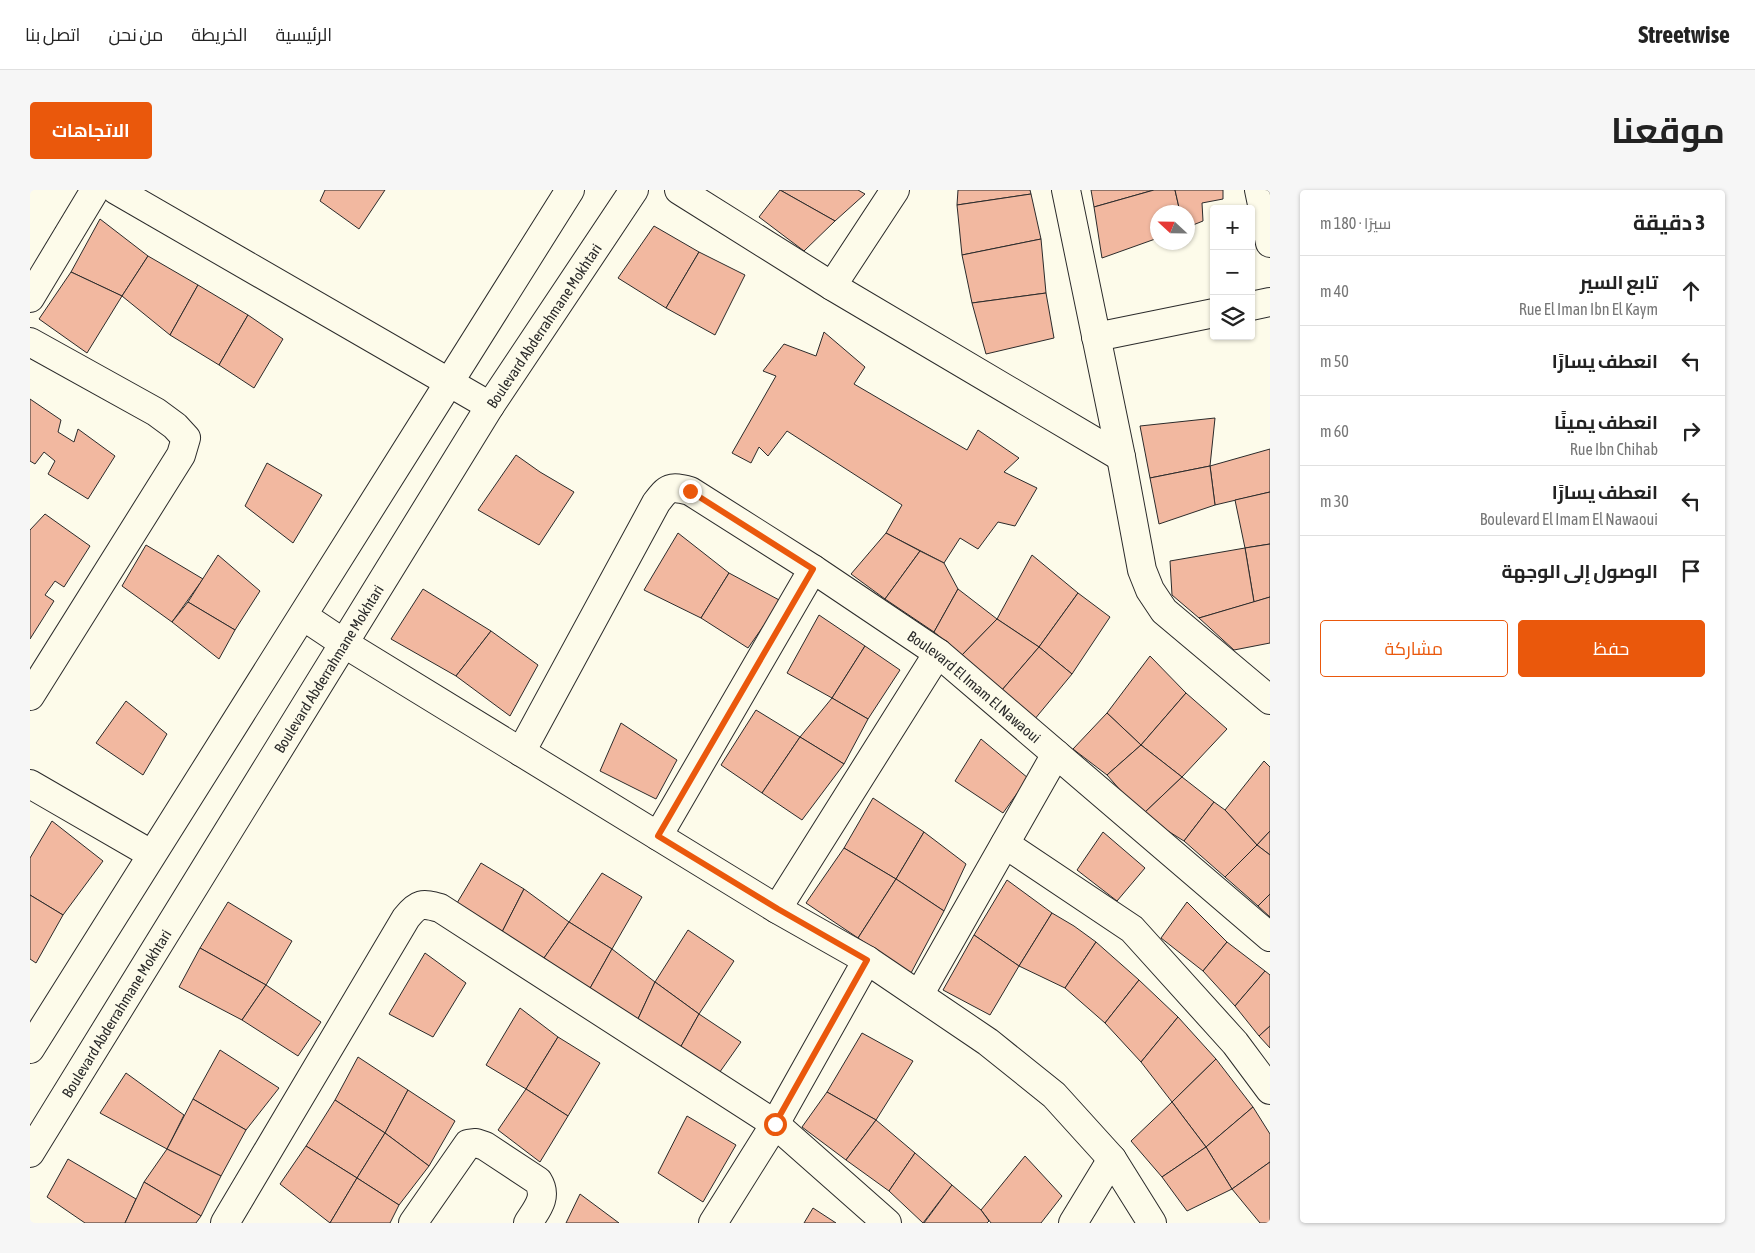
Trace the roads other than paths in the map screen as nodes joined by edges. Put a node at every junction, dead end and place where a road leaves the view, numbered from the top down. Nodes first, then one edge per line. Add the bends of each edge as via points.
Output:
1 (95, 190) edge
2 (116, 190) edge
3 (570, 190) edge
4 (634, 190) edge
5 (679, 190) edge
6 (895, 190) edge
7 (1066, 190) edge
8 (1259, 190) edge
9 (1270, 244) edge
10 (832, 286) junction
11 (30, 298) edge
12 (1270, 302) edge
13 (1255, 305) edge
14 (1210, 315) edge
15 (1096, 337) junction
16 (30, 342) edge
17 (450, 383) junction
18 (490, 406) junction
19 (1121, 457) junction
20 (813, 569) junction
21 (303, 616) junction
22 (345, 644) junction
23 (938, 653) junction
24 (30, 696) edge
25 (1270, 700) edge
26 (521, 752) junction
27 (1056, 754) junction
28 (30, 784) edge
29 (658, 836) junction
30 (1005, 844) junction
31 (151, 854) junction
32 (778, 909) junction
33 (1270, 937) edge
34 (867, 960) junction
35 (919, 995) junction
36 (30, 1050) edge
37 (1270, 1090) edge
38 (775, 1124) junction
39 (30, 1153) edge
40 (1112, 1159) junction
41 (224, 1223) edge
42 (413, 1223) edge
43 (528, 1223) edge
44 (714, 1223) edge
45 (887, 1223) edge
46 (1073, 1223) edge
47 (1152, 1223) edge

1 - 11 street
2 - 17 street
3 - 17 street
4 - 18 street, Boulevard Abderrahmane Mokhtari
5 - 10 street
6 - 10 street
7 - 15 street
8 - 9 street
10 - 19 street
12 - 13 street
14 - 15 street
15 - 19 street
16 - 24 street via 156,412 186,438 181,455
17 - 18 street
17 - 21 street
18 - 22 street, Boulevard Abderrahmane Mokhtari
19 - 25 street via 1142,570 1150,590 1164,611
20 - 23 street, Boulevard El Imam El Nawaoui
20 - 26 street, Boulevard El Imam El Nawaoui via 690,491 675,487 666,490
20 - 29 street
21 - 22 street
21 - 31 street
22 - 26 street
22 - 39 street, Boulevard Abderrahmane Mokhtari
23 - 27 street, Boulevard El Imam El Nawaoui
23 - 32 street
26 - 29 street
27 - 30 street
27 - 33 street, Boulevard El Imam El Nawaoui
28 - 31 street
29 - 32 street
30 - 35 street
30 - 37 street via 1132,929 1235,1042
31 - 36 street
32 - 34 street
34 - 35 street
34 - 38 street
35 - 40 street via 988,1042 1054,1095
38 - 41 street via 440,908 426,904 415,907 406,918
38 - 44 street
38 - 45 street
40 - 46 street
40 - 47 street
42 - 43 street via 468,1144 476,1143 538,1182 543,1189 538,1207

